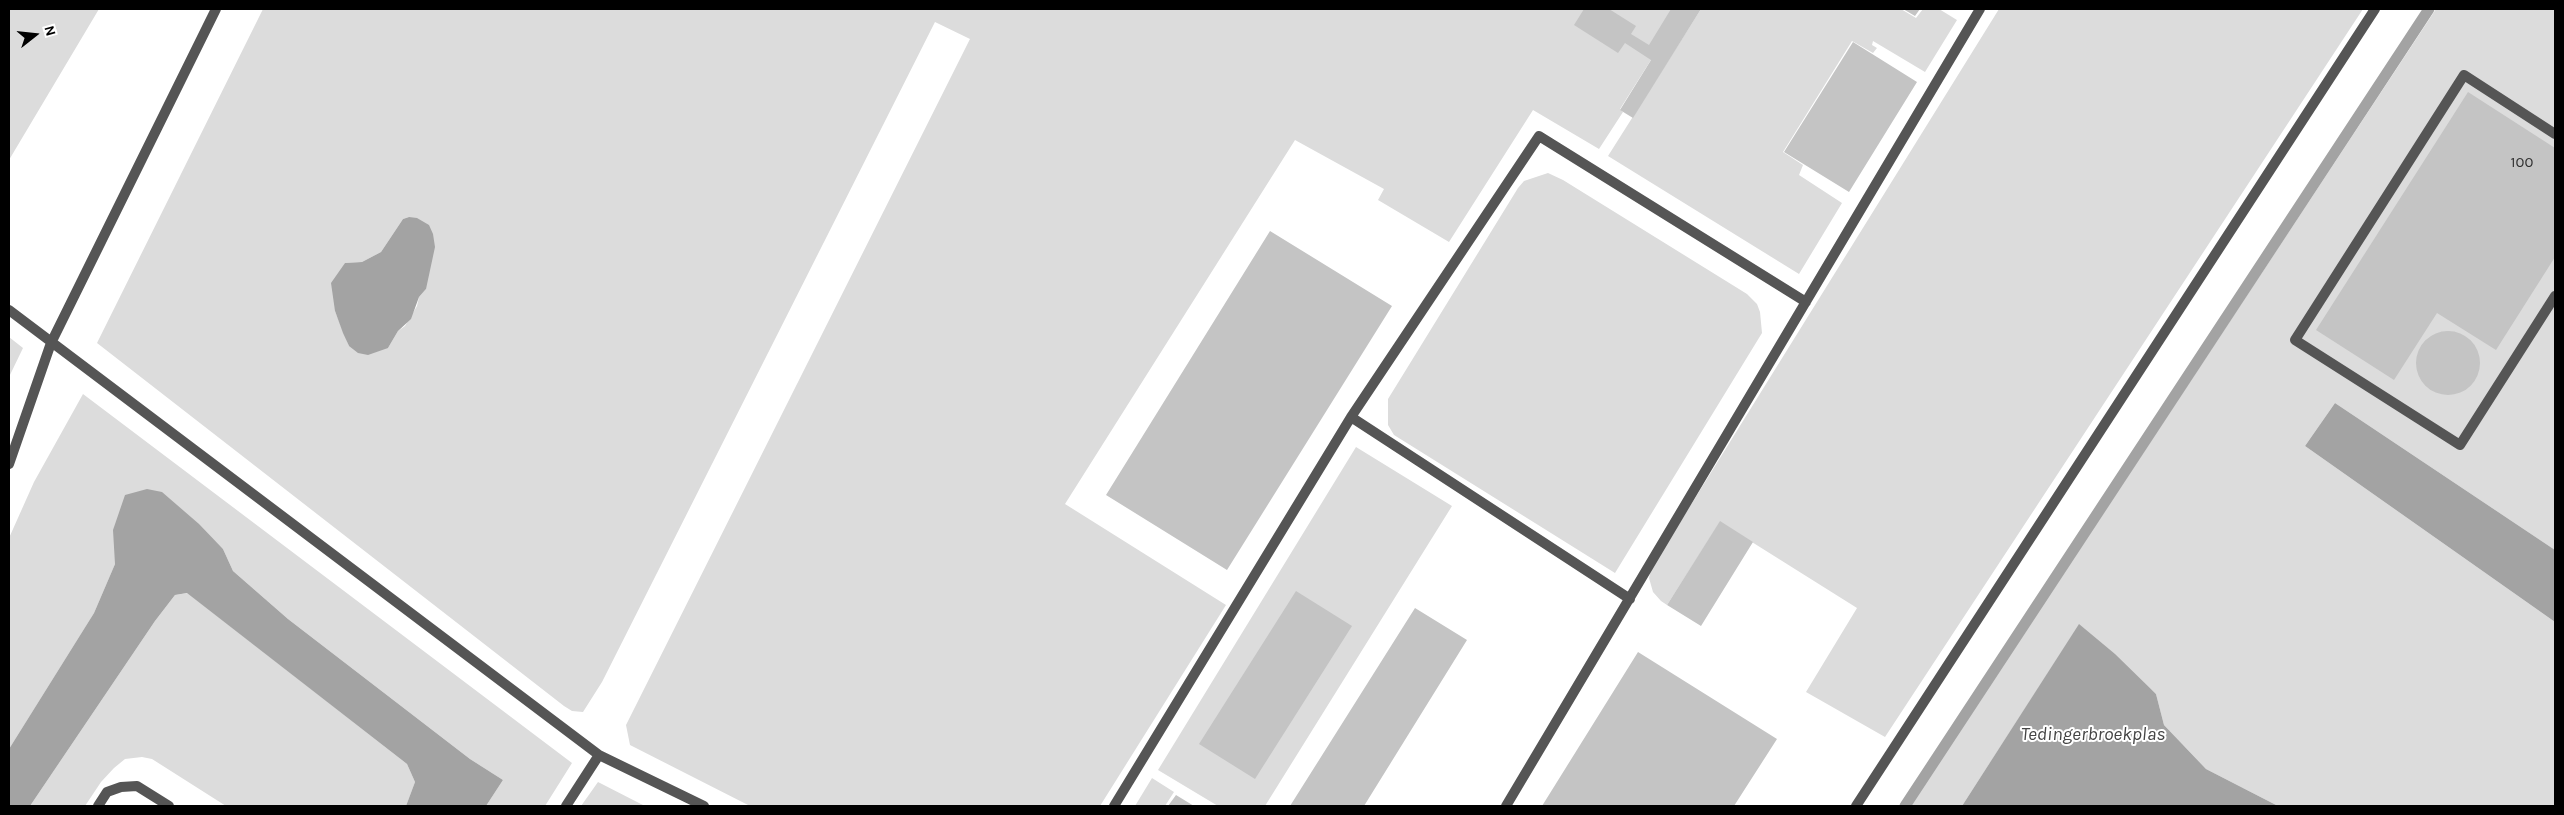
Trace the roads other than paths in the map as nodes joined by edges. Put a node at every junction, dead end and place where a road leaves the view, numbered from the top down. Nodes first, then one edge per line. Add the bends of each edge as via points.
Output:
1 (216, 9) edge
2 (1980, 9) edge
3 (2375, 9) edge
4 (2555, 134) edge
5 (2555, 296) edge
6 (1806, 302) junction
7 (9, 310) edge
8 (51, 342) junction
9 (1351, 417) junction
10 (9, 464) edge
11 (1630, 598) junction
12 (599, 755) junction
13 (98, 806) edge
14 (169, 806) edge
15 (566, 806) edge
16 (704, 806) edge
17 (1114, 806) edge
18 (1506, 806) edge
19 (1856, 806) edge

1 - 8 lane
2 - 6 lane
3 - 19 lane
4 - 5 lane via 2464,75 2295,340 2460,445
6 - 9 lane via 1539,136
6 - 11 lane
7 - 8 lane
8 - 10 lane
8 - 12 lane
9 - 11 lane
9 - 17 lane
11 - 18 lane
12 - 15 lane
12 - 16 lane
13 - 14 lane via 107,792 137,786

